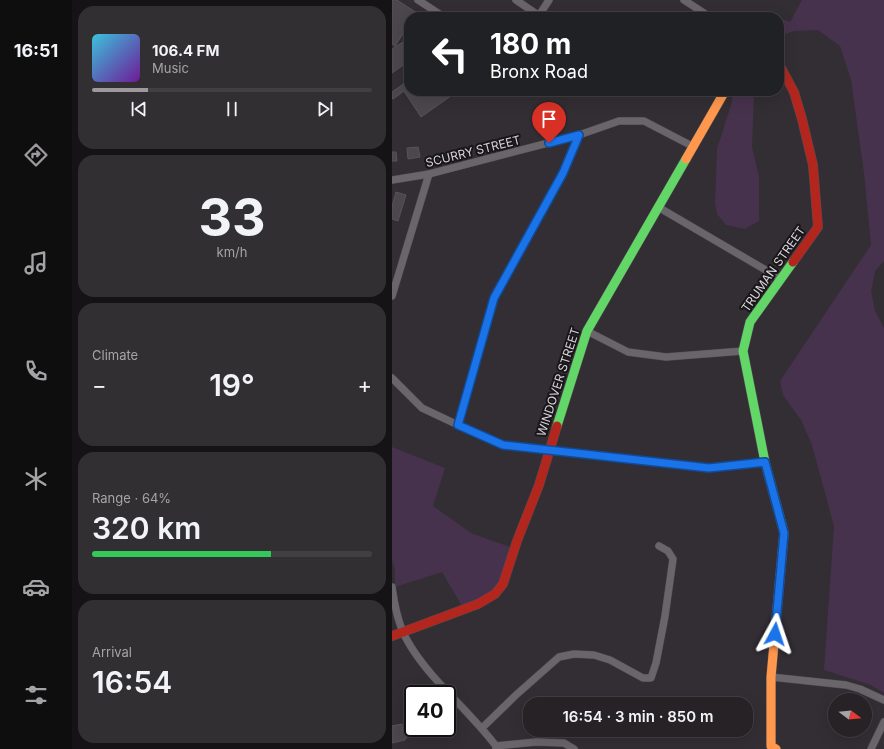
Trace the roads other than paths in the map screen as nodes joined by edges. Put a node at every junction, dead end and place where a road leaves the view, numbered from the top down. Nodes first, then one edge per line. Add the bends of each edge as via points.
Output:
1 (418, 0) edge
2 (516, 0) edge
3 (549, 0) edge
4 (684, 0) edge
5 (436, 12) edge
6 (534, 12) edge
7 (542, 12) edge
8 (702, 12) edge
9 (784, 73) edge
10 (722, 96) edge
11 (579, 135) junction
12 (694, 147) junction
13 (429, 174) junction
14 (392, 180) edge
15 (658, 207) junction
16 (781, 279) junction
17 (392, 296) edge
18 (587, 331) junction
19 (743, 351) junction
20 (392, 378) edge
21 (458, 425) junction
22 (549, 450) junction
23 (765, 462) junction
24 (659, 546) dead end
25 (392, 587) edge
26 (403, 632) junction
27 (392, 636) edge
28 (771, 677) junction
29 (884, 700) edge
30 (884, 722) edge
31 (482, 728) junction
32 (496, 748) edge
33 (574, 749) edge
34 (776, 749) edge
35 (871, 749) edge

1 - 5 street
2 - 6 street
3 - 7 street
4 - 8 street
9 - 16 street, TRUMAN STREET via 794,92 813,165 818,227
10 - 12 street, WINDOVER STREET
11 - 12 street, SCURRY STREET via 619,121 644,121
11 - 13 street, SCURRY STREET
11 - 21 street via 563,173 494,298
12 - 15 street, WINDOVER STREET
13 - 14 street, SCURRY STREET
13 - 17 street
15 - 16 street
15 - 18 street, WINDOVER STREET
16 - 19 street, TRUMAN STREET via 750,322
18 - 19 street via 628,352 666,357
18 - 22 street, WINDOVER STREET
19 - 23 street, TRUMAN STREET
20 - 21 street via 422,408
21 - 22 street via 503,445
22 - 23 street via 709,468
22 - 26 street, WINDOVER STREET via 506,577 499,590 478,604
23 - 28 street, TRUMAN STREET via 784,533
24 - 31 street via 668,550 673,559 658,655 651,678 643,678 610,660 594,655 559,656
25 - 26 street
26 - 27 street, WINDOVER STREET
26 - 31 street via 419,660
28 - 29 street via 846,685
28 - 34 street, TRUMAN STREET via 771,746
30 - 35 street
31 - 32 street
32 - 33 street via 536,742 564,743

